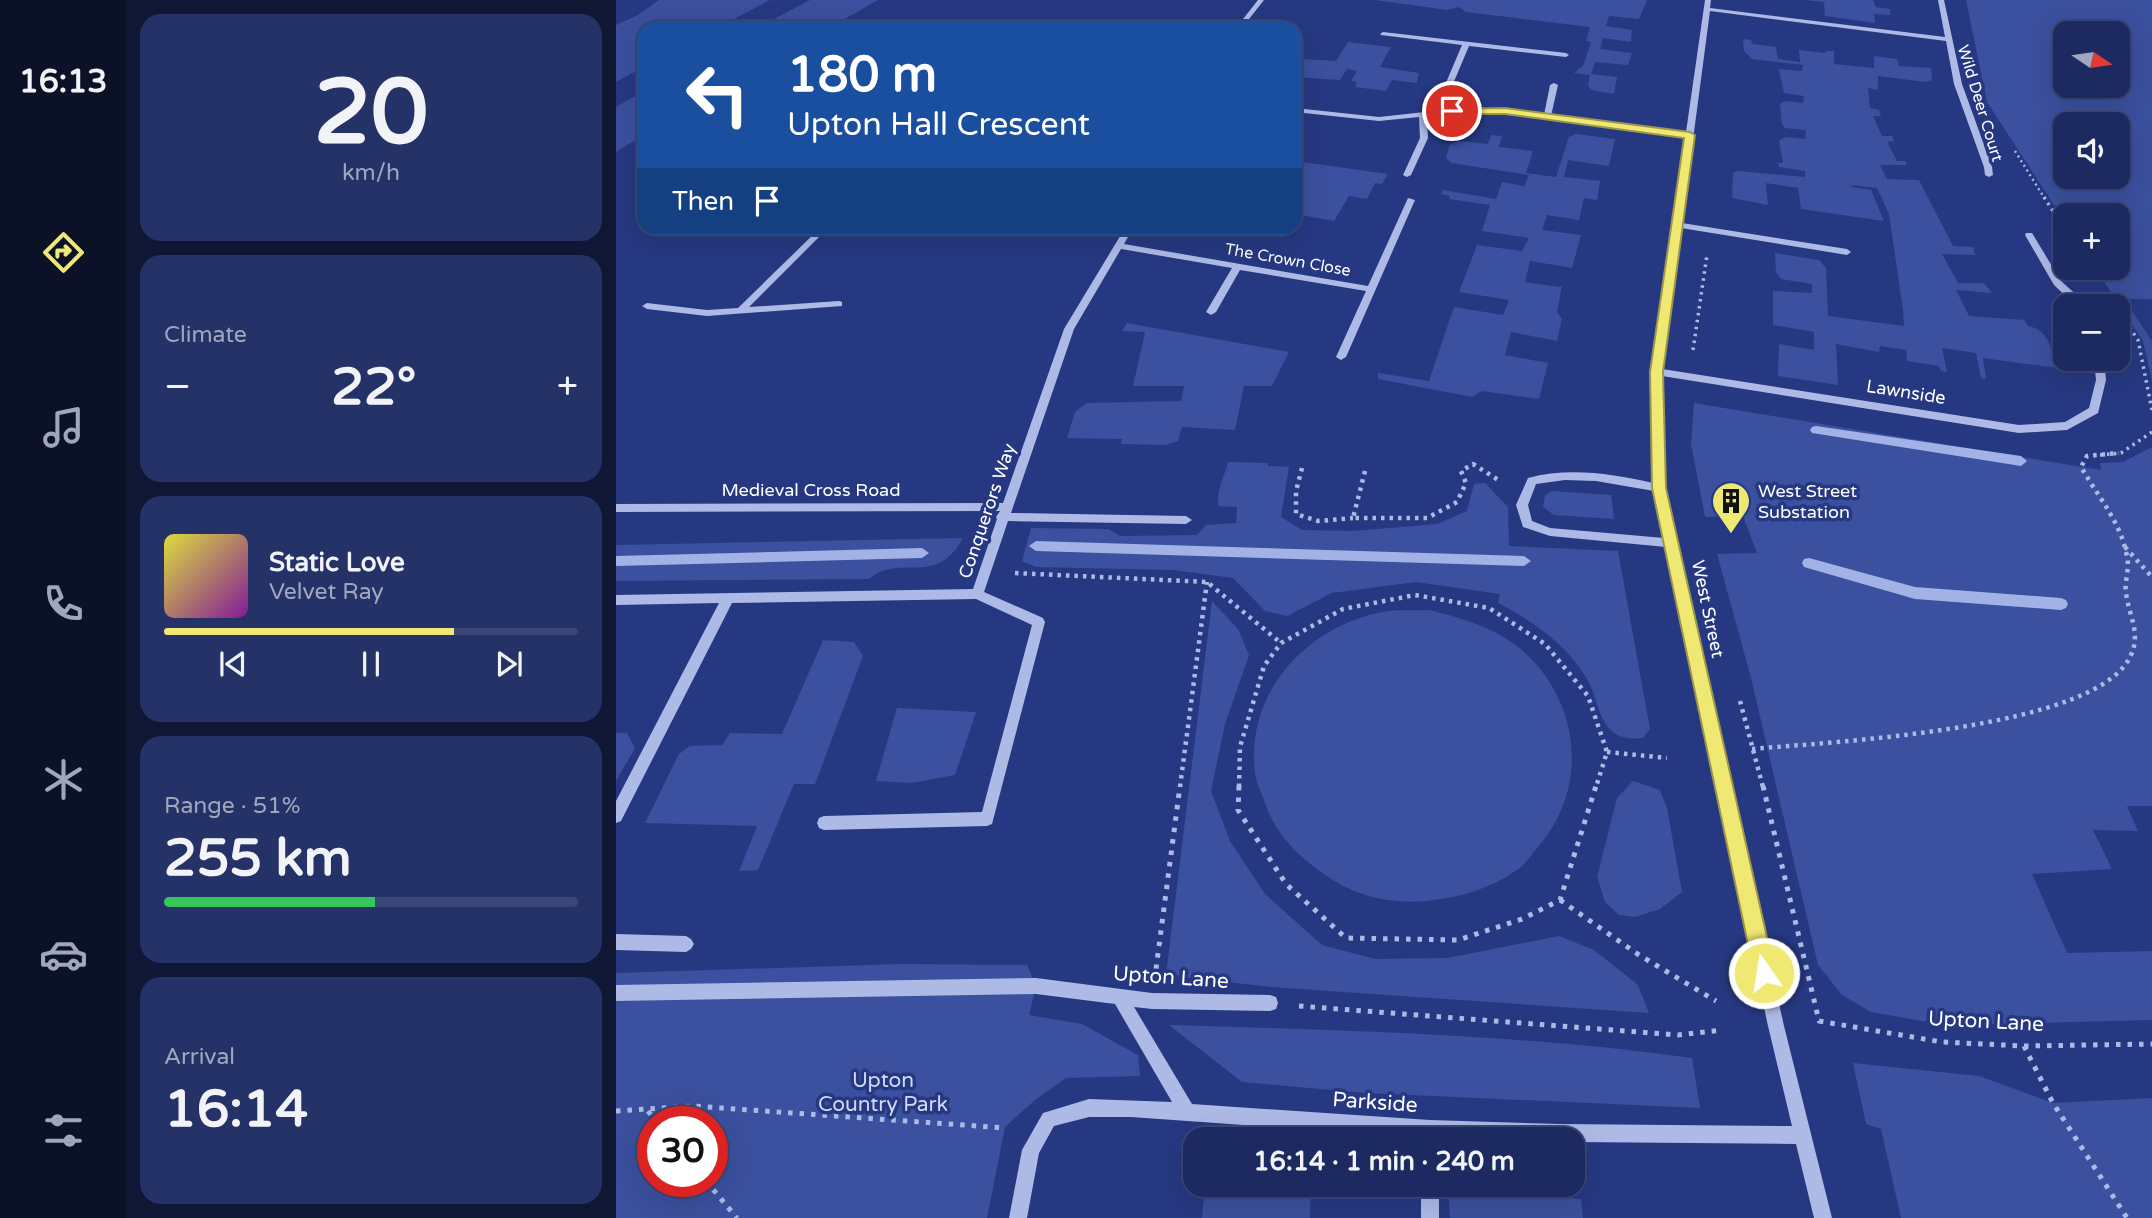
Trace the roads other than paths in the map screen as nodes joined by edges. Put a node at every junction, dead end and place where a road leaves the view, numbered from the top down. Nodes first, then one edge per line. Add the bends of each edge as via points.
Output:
1 (1261, 0) edge
2 (1708, 0) edge
3 (1941, 0) edge
4 (1706, 9) junction
5 (1244, 21) edge
6 (1383, 34) dead end
7 (1947, 39) junction
8 (1465, 44) junction
9 (1566, 55) dead end
10 (1554, 85) dead end
11 (1302, 111) edge
12 (1437, 113) junction
13 (1423, 115) junction
14 (1547, 117) junction
15 (1690, 135) junction
16 (1407, 175) dead end
17 (1989, 175) dead end
18 (1411, 200) dead end
19 (1678, 225) junction
20 (817, 235) edge
21 (1124, 235) edge
22 (2029, 235) dead end
23 (1116, 246) junction
24 (1847, 252) dead end
25 (1238, 266) junction
26 (1371, 289) junction
27 (2068, 294) edge
28 (839, 304) dead end
29 (648, 306) dead end
30 (740, 311) junction
31 (1211, 312) dead end
32 (1340, 357) dead end
33 (2100, 371) edge
34 (1657, 372) junction
35 (1659, 488) junction
36 (616, 508) edge
37 (1004, 512) junction
38 (1186, 520) dead end
39 (1672, 543) junction
40 (977, 594) junction
41 (728, 598) junction
42 (616, 600) edge
43 (616, 816) edge
44 (824, 823) dead end
45 (616, 942) edge
46 (686, 944) dead end
47 (616, 993) edge
48 (1119, 996) junction
49 (1270, 1003) road end
50 (1186, 1112) junction
51 (1352, 1127) edge
52 (1585, 1133) edge
53 (1804, 1135) junction
54 (1430, 1197) edge
55 (1018, 1218) edge
56 (1430, 1218) edge
57 (1823, 1218) edge

1 - 5 street
2 - 4 street, West Street
3 - 7 street, Wild Deer Court
4 - 7 street, Wild Deer Court
4 - 15 street, West Street
6 - 8 street
7 - 17 street, Wild Deer Court
8 - 9 street
8 - 12 street
10 - 14 street
11 - 13 street via 1379,119
12 - 13 street
12 - 14 street via 1479,109
13 - 16 street via 1424,138
14 - 15 street
15 - 19 street, West Street
18 - 26 street, The Crown Close
19 - 24 street
19 - 34 street, West Street
20 - 30 street
21 - 23 street, Conquerors Way
22 - 27 street
23 - 25 street, The Crown Close
23 - 37 street, Conquerors Way via 1069,329
25 - 26 street, The Crown Close
25 - 31 street
26 - 32 street, The Crown Close
28 - 30 street
29 - 30 street via 707,313
33 - 34 street, Lawnside via 2094,410 2067,426 2019,429
34 - 35 street, West Street
35 - 39 street, West Street
35 - 39 street via 1562,474 1532,481 1522,505 1527,524 1550,532
36 - 37 street, Medieval Cross Road
37 - 38 street, Medieval Cross Road
37 - 40 street, Conquerors Way
39 - 53 street, West Street via 1773,1013
40 - 41 street, Conquerors Way
40 - 44 street via 1039,622 986,819
41 - 42 street, Conquerors Way
41 - 43 street
45 - 46 street
47 - 48 street, Upton Lane via 1036,986
48 - 49 street, Upton Lane
48 - 50 street
50 - 51 street, Parkside
50 - 55 street, Parkside via 1089,1108 1049,1119 1031,1150
52 - 53 street, Parkside
53 - 57 street, West Street
54 - 56 street

